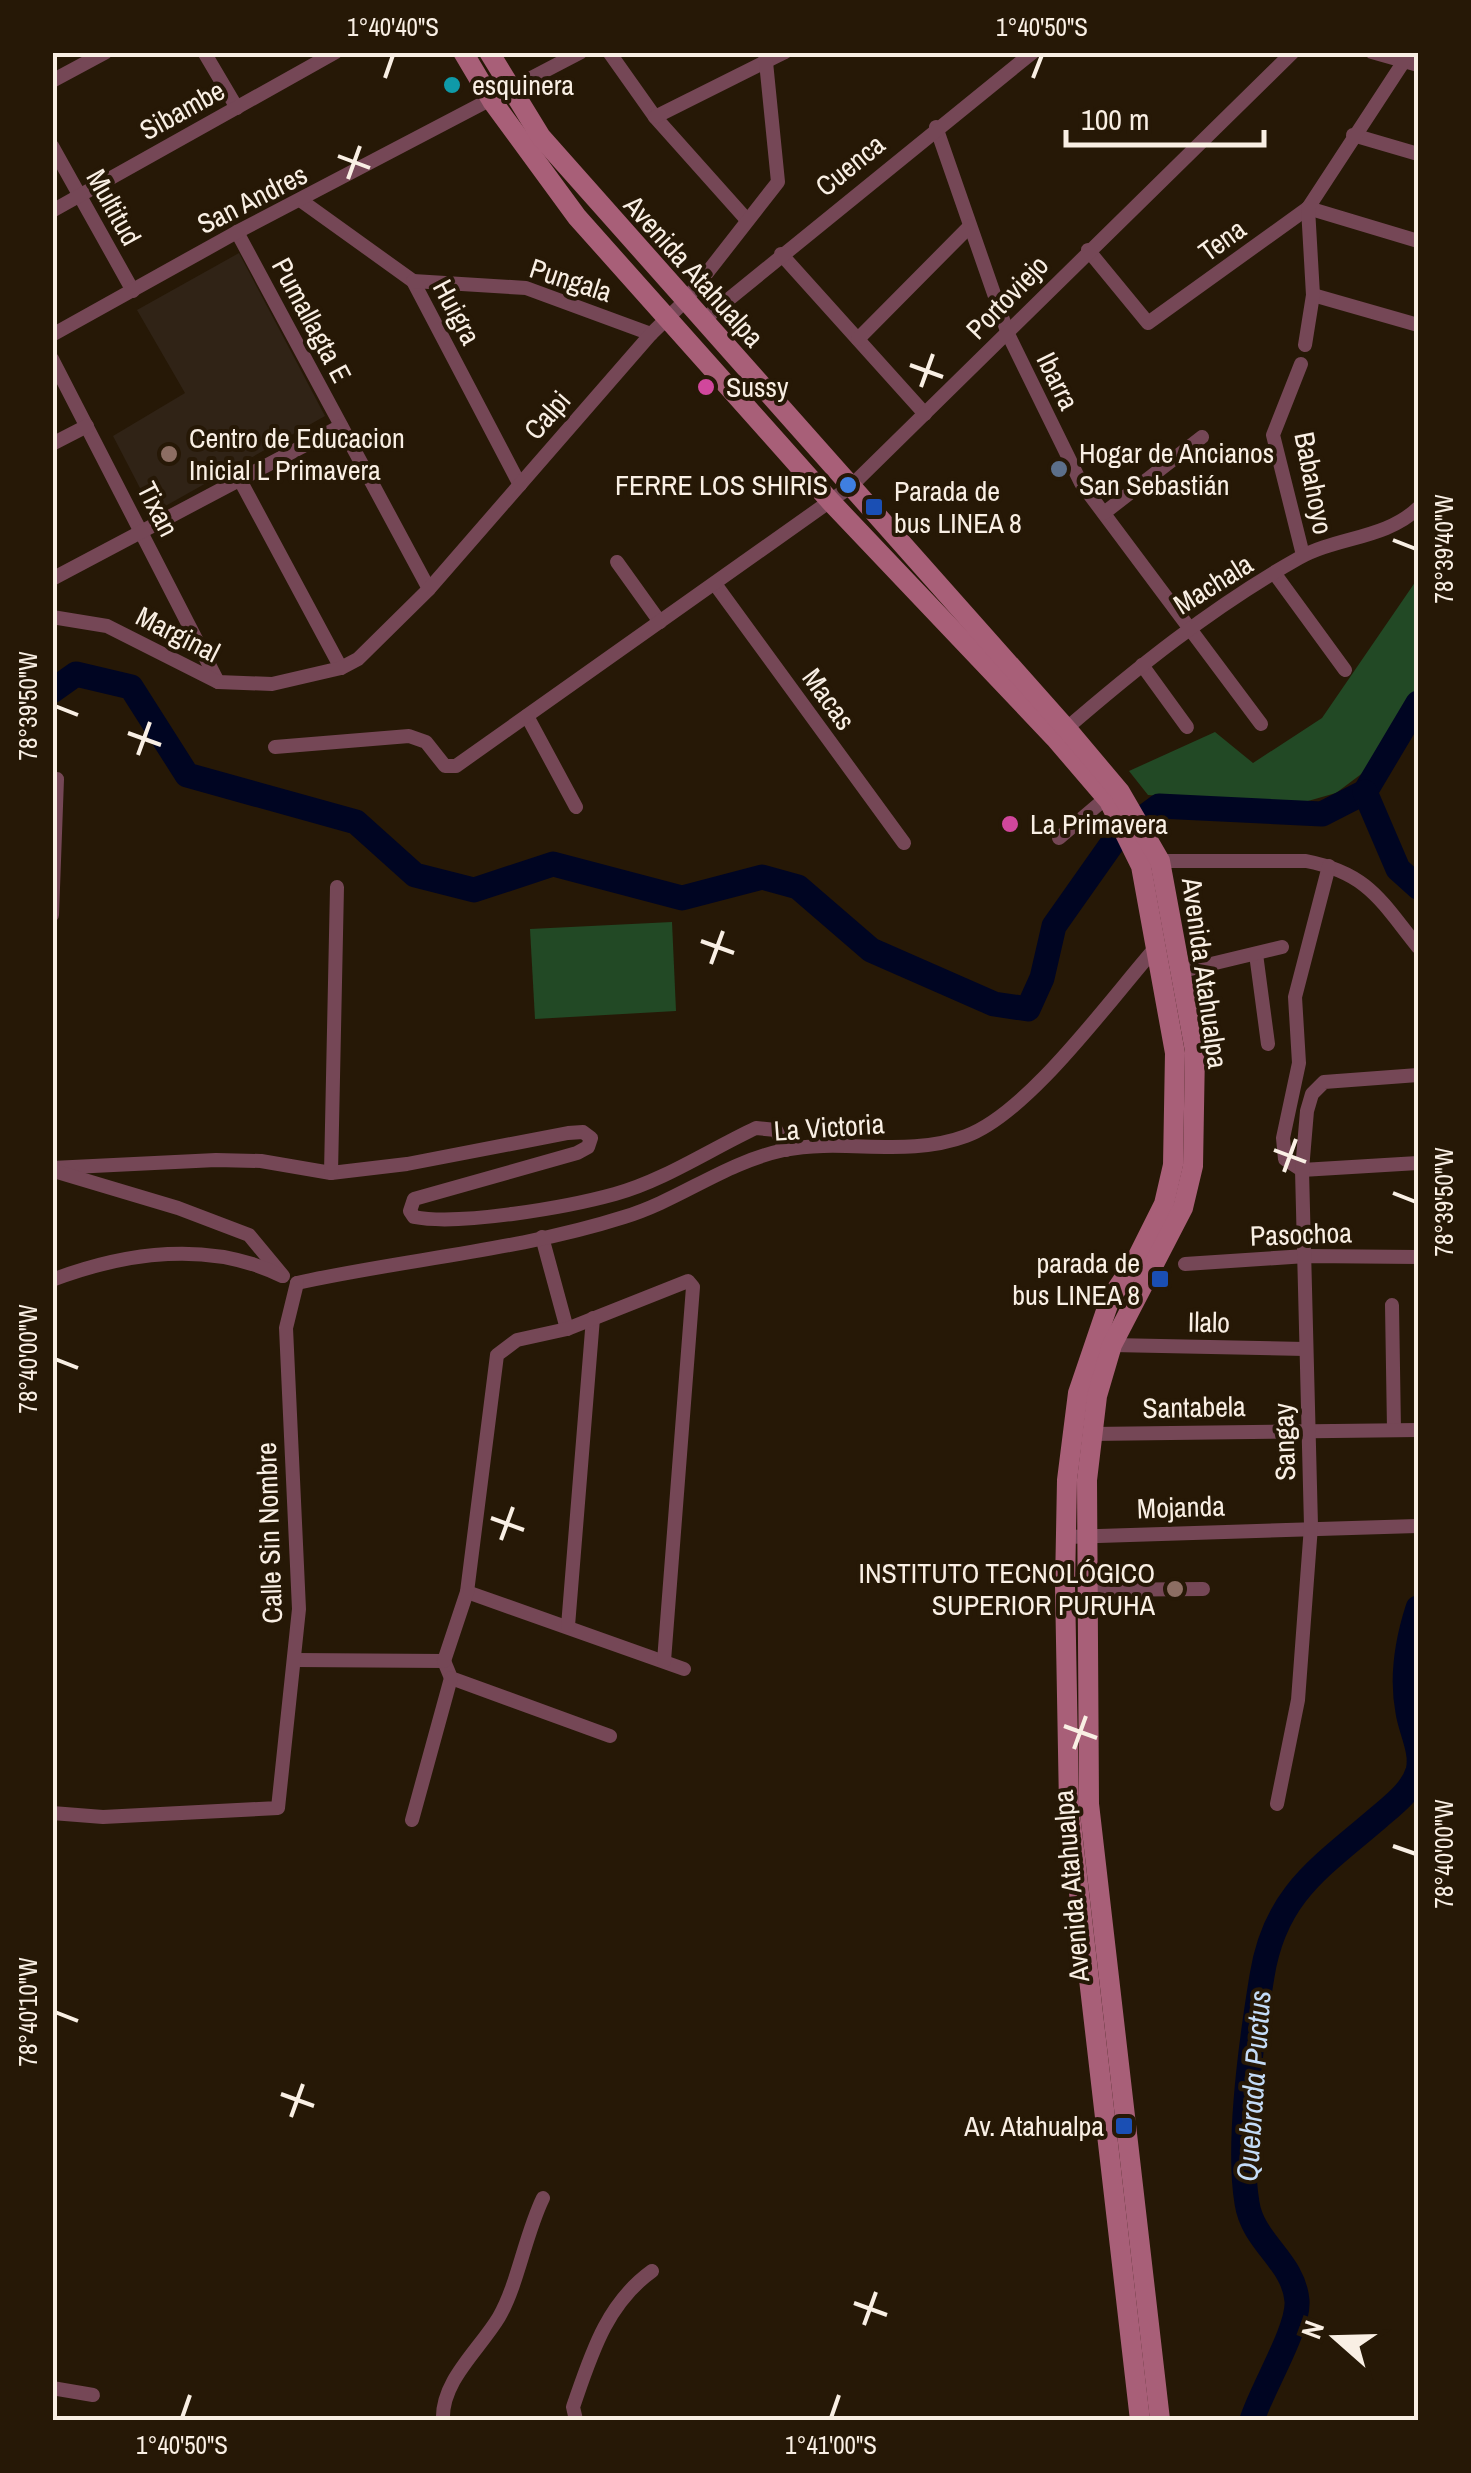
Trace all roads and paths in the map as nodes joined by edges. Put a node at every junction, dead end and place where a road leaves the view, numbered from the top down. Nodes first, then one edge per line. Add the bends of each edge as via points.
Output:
1 (106, 52) edge
2 (204, 52) edge
3 (336, 52) edge
4 (463, 52) edge
5 (490, 52) edge
6 (581, 52) edge
7 (609, 52) edge
8 (785, 52) edge
9 (1033, 52) edge
10 (1293, 52) edge
11 (1372, 52) edge
12 (1406, 56) edge
13 (766, 57) edge
14 (1418, 66) edge
15 (52, 81) edge
16 (513, 89) junction
17 (492, 101) junction
18 (237, 108) junction
19 (654, 116) junction
20 (936, 128) junction
21 (1353, 135) junction
22 (52, 146) edge
23 (1418, 154) edge
24 (80, 196) junction
25 (303, 202) junction
26 (1308, 208) junction
27 (52, 211) edge
28 (748, 220) junction
29 (970, 226) junction
30 (237, 232) junction
31 (1418, 241) edge
32 (1088, 250) junction
33 (781, 254) junction
34 (413, 281) junction
35 (133, 291) junction
36 (1314, 295) junction
37 (685, 301) junction
38 (669, 318) junction
39 (702, 321) junction
40 (1418, 325) edge
41 (651, 334) junction
42 (1008, 334) junction
43 (52, 335) edge
44 (858, 339) junction
45 (1306, 345) dead end
46 (52, 359) edge
47 (1301, 364) dead end
48 (925, 414) junction
49 (86, 426) junction
50 (341, 426) junction
51 (1202, 437) dead end
52 (52, 444) edge
53 (240, 480) junction
54 (520, 486) junction
55 (850, 487) junction
56 (831, 502) junction
57 (1418, 508) edge
58 (1104, 513) junction
59 (142, 533) junction
60 (1302, 556) junction
61 (616, 562) dead end
62 (1275, 574) junction
63 (52, 580) edge
64 (714, 584) junction
65 (428, 589) junction
66 (52, 617) edge
67 (660, 622) junction
68 (1189, 626) junction
69 (1142, 665) junction
70 (341, 668) junction
71 (1345, 670) dead end
72 (218, 682) junction
73 (527, 716) junction
74 (1261, 724) dead end
75 (1187, 727) dead end
76 (1061, 733) junction
77 (275, 748) dead end
78 (57, 779) dead end
79 (1112, 797) junction
80 (576, 807) dead end
81 (1059, 838) dead end
82 (904, 843) dead end
83 (1146, 851) junction
84 (1329, 866) junction
85 (338, 887) dead end
86 (52, 916) edge
87 (1175, 926) junction
88 (1158, 945) junction
89 (1418, 946) edge
90 (1282, 947) dead end
91 (1256, 954) junction
92 (1182, 971) junction
93 (1268, 1044) dead end
94 (1418, 1076) edge
95 (786, 1150) junction
96 (1418, 1163) edge
97 (52, 1168) edge
98 (1302, 1170) junction
99 (331, 1173) junction
100 (542, 1236) junction
101 (1306, 1256) junction
102 (1418, 1257) edge
103 (1185, 1264) dead end
104 (290, 1279) junction
105 (52, 1280) edge
106 (1392, 1305) dead end
107 (594, 1318) junction
108 (567, 1329) junction
109 (1112, 1346) junction
110 (1305, 1349) junction
111 (1394, 1430) junction
112 (1418, 1430) edge
113 (1309, 1431) junction
114 (1091, 1434) junction
115 (1310, 1526) junction
116 (1416, 1526) edge
117 (1077, 1536) junction
118 (1203, 1589) dead end
119 (1085, 1590) junction
120 (466, 1592) junction
121 (568, 1626) junction
122 (296, 1660) junction
123 (444, 1661) junction
124 (664, 1661) junction
125 (684, 1668) dead end
126 (451, 1678) junction
127 (1078, 1728) junction
128 (610, 1736) dead end
129 (1277, 1804) dead end
130 (52, 1813) edge
131 (412, 1820) dead end
132 (542, 2198) dead end
133 (652, 2271) dead end
134 (1136, 2300) junction
135 (52, 2388) edge
136 (92, 2395) dead end
137 (444, 2420) edge
138 (576, 2420) edge
139 (1140, 2420) edge
140 (1160, 2420) edge

1 - 15 street
2 - 18 street
3 - 18 street, Sibambe
4 - 17 main road, Avenida Atahualpa
5 - 16 main road, Avenida Atahualpa
6 - 16 street, San Andres
7 - 19 street
8 - 13 street
9 - 20 street, Cuenca
10 - 32 street, Portoviejo
11 - 12 street
12 - 14 street
12 - 21 street
13 - 19 street
13 - 28 street, Calpi via 778,182
16 - 17 street, San Andres
16 - 37 main road, Avenida Atahualpa via 541,137
17 - 25 street, San Andres
17 - 38 main road, Avenida Atahualpa via 577,216
18 - 24 street, Sibambe
19 - 28 street
20 - 29 street, Ibarra
20 - 33 street, Cuenca
21 - 23 street
21 - 26 street
22 - 24 street, Multitud
24 - 27 street, Sibambe
24 - 35 street, Multitud
25 - 30 street, San Andres
25 - 34 street, Huigra
26 - 31 street
26 - 32 street, Tena via 1148,324
26 - 36 street
28 - 37 street, Calpi
29 - 42 street, Ibarra
29 - 44 street
30 - 35 street, San Andres
30 - 50 street, Pumallagta E
32 - 42 street, Portoviejo
33 - 39 street, Cuenca
33 - 44 street
34 - 41 street, Pungala via 526,288
34 - 54 street, Huigra
35 - 43 street, San Andres
36 - 40 street
36 - 45 street
37 - 38 street, Calpi
37 - 39 main road, Avenida Atahualpa
38 - 41 street, Calpi
38 - 56 main road, Avenida Atahualpa
39 - 55 main road, Avenida Atahualpa
41 - 54 street, Calpi
42 - 48 street, Portoviejo
42 - 58 street, Ibarra via 1081,483
44 - 48 street
46 - 49 street, Tixan
47 - 60 street, Babahoyo via 1273,434
48 - 55 street, Portoviejo
49 - 52 street
49 - 59 street, Tixan
50 - 53 street
50 - 65 street, Pumallagta E
51 - 58 street
53 - 59 street
53 - 70 street
54 - 65 street, Calpi
55 - 56 street, Portoviejo
55 - 76 main road, Avenida Atahualpa
56 - 64 street, Portoviejo
56 - 76 main road, Avenida Atahualpa
57 - 60 street, Machala via 1357,540
58 - 68 street, Ibarra
59 - 63 street
59 - 72 street, Tixan
60 - 62 street, Machala
61 - 67 street
62 - 68 street, Machala
62 - 71 street
64 - 67 street, Portoviejo
64 - 82 street, Macas
65 - 70 street, Calpi
66 - 72 street, Marginal via 107,626
67 - 73 street, Portoviejo
68 - 69 street, Machala
68 - 74 street, Ibarra
69 - 75 street
69 - 76 street, Machala
70 - 72 street, Marginal via 272,684
73 - 77 street, Portoviejo via 450,768 426,742 409,736
73 - 80 street
76 - 79 main road, Avenida Atahualpa
78 - 86 street
79 - 81 street
79 - 83 main road, Avenida Atahualpa
83 - 84 street
83 - 87 main road, Avenida Atahualpa
83 - 88 main road, Avenida Atahualpa
84 - 89 street via 1366,882
84 - 98 street via 1295,996 1299,1063 1282,1138 1285,1159
85 - 99 street
87 - 88 street, La Victoria
87 - 92 main road, Avenida Atahualpa
88 - 95 street, La Victoria via 1014,1108 966,1136 901,1148
88 - 117 main road, Avenida Atahualpa via 1175,1052 1173,1165 1164,1204 1110,1299 1078,1393 1067,1480
90 - 91 street
91 - 92 street
91 - 93 street
92 - 109 main road, Avenida Atahualpa via 1194,1051 1193,1166 1183,1208
94 - 98 street, Sangay via 1324,1082 1307,1111
95 - 99 street via 776,1130 756,1128 617,1194 424,1219 410,1210 414,1199 576,1153 591,1138 568,1133
95 - 100 street, La Victoria via 725,1167 627,1217
96 - 98 street
97 - 99 street via 216,1160
97 - 104 street via 249,1235
98 - 101 street, Sangay
100 - 104 street, La Victoria via 444,1260
100 - 108 street
101 - 102 street, Pasochoa
101 - 103 street, Pasochoa
101 - 110 street, Sangay
104 - 105 street via 240,1258 170,1254
104 - 122 street, Calle Sin Nombre
106 - 111 street
107 - 108 street
107 - 121 street
107 - 124 street via 688,1281 694,1287
108 - 120 street via 517,1340 497,1355
109 - 110 street, Ilalo
109 - 114 main road, Avenida Atahualpa
110 - 113 street, Sangay
111 - 112 street, Santabela
111 - 113 street, Santabela
113 - 114 street, Santabela
113 - 115 street, Sangay
114 - 117 main road, Avenida Atahualpa
115 - 116 street, Mojanda
115 - 117 street, Mojanda
115 - 129 street, Sangay via 1298,1700
117 - 119 main road, Avenida Atahualpa
117 - 127 main road, Avenida Atahualpa
118 - 119 street
119 - 127 main road, Avenida Atahualpa
120 - 121 street
120 - 123 street
121 - 124 street
122 - 123 street
122 - 130 street, Calle Sin Nombre via 278,1808 103,1817
123 - 126 street
124 - 125 street
126 - 128 street
126 - 131 street
127 - 134 main road, Avenida Atahualpa via 1069,1806 1090,1907
132 - 137 street via 504,2306 454,2382
133 - 138 street via 610,2312 573,2407
134 - 139 main road, Avenida Atahualpa
134 - 140 main road, Avenida Atahualpa
135 - 136 street

